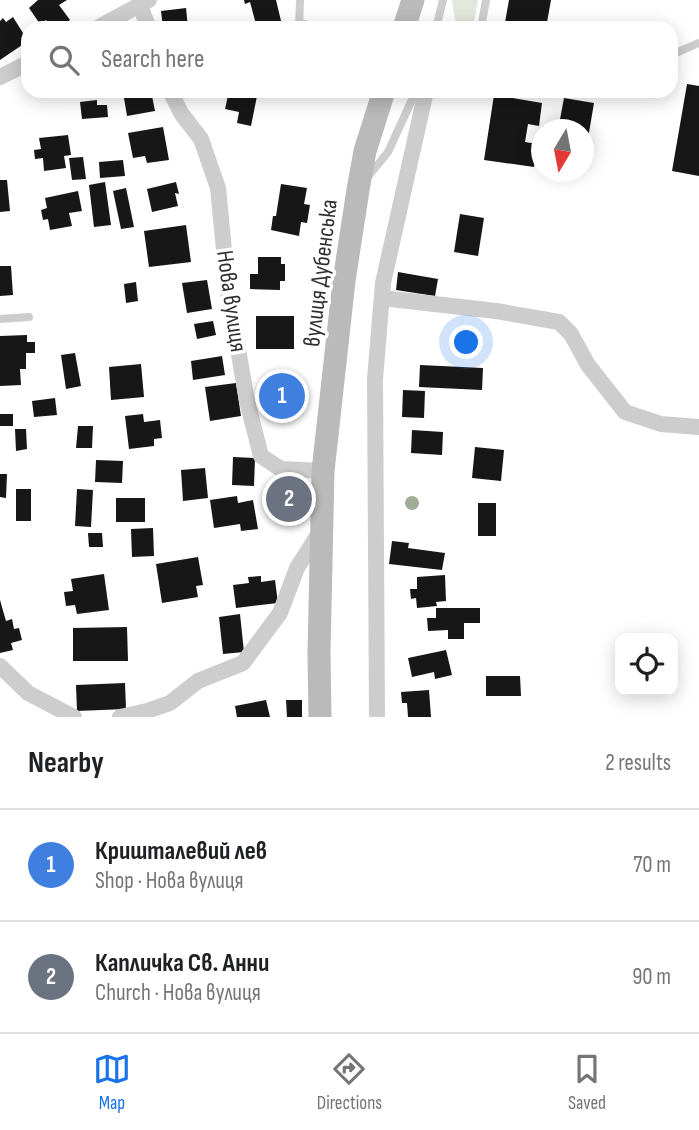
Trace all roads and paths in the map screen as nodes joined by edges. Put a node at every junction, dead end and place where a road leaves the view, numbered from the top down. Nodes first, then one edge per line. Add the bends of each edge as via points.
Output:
1 (300, 0) edge
2 (413, 0) edge
3 (443, 0) edge
4 (486, 0) edge
5 (144, 3) edge
6 (110, 21) edge
7 (148, 21) edge
8 (299, 21) edge
9 (406, 21) edge
10 (438, 21) edge
11 (482, 21) edge
12 (699, 43) edge
13 (678, 52) edge
14 (21, 66) edge
15 (0, 77) edge
16 (173, 98) edge
17 (382, 98) edge
18 (413, 98) edge
19 (424, 98) edge
20 (358, 190) junction
21 (382, 298) junction
22 (29, 317) dead end
23 (0, 319) edge
24 (699, 427) edge
25 (323, 471) junction
26 (322, 528) junction
27 (0, 666) edge
28 (74, 717) edge
29 (120, 717) edge
30 (320, 717) edge
31 (377, 717) edge

1 - 8 lane
2 - 9 main road
3 - 10 lane
4 - 11 lane
5 - 6 street
5 - 7 street
12 - 13 lane
14 - 15 street
16 - 25 street, Нова вулиця via 201,139 218,188 228,291 261,456 281,469
17 - 20 main road, вулиця Дубенська
18 - 20 lane via 388,152
19 - 21 street
20 - 25 main road, вулиця Дубенська
21 - 24 street via 559,322 625,412 661,424
21 - 31 street via 375,379
22 - 23 lane
25 - 26 main road, вулиця Дубенська
26 - 29 street via 297,568 280,613 243,663 198,681 170,703
26 - 30 main road, вулиця Дубенська
27 - 28 street via 28,693

